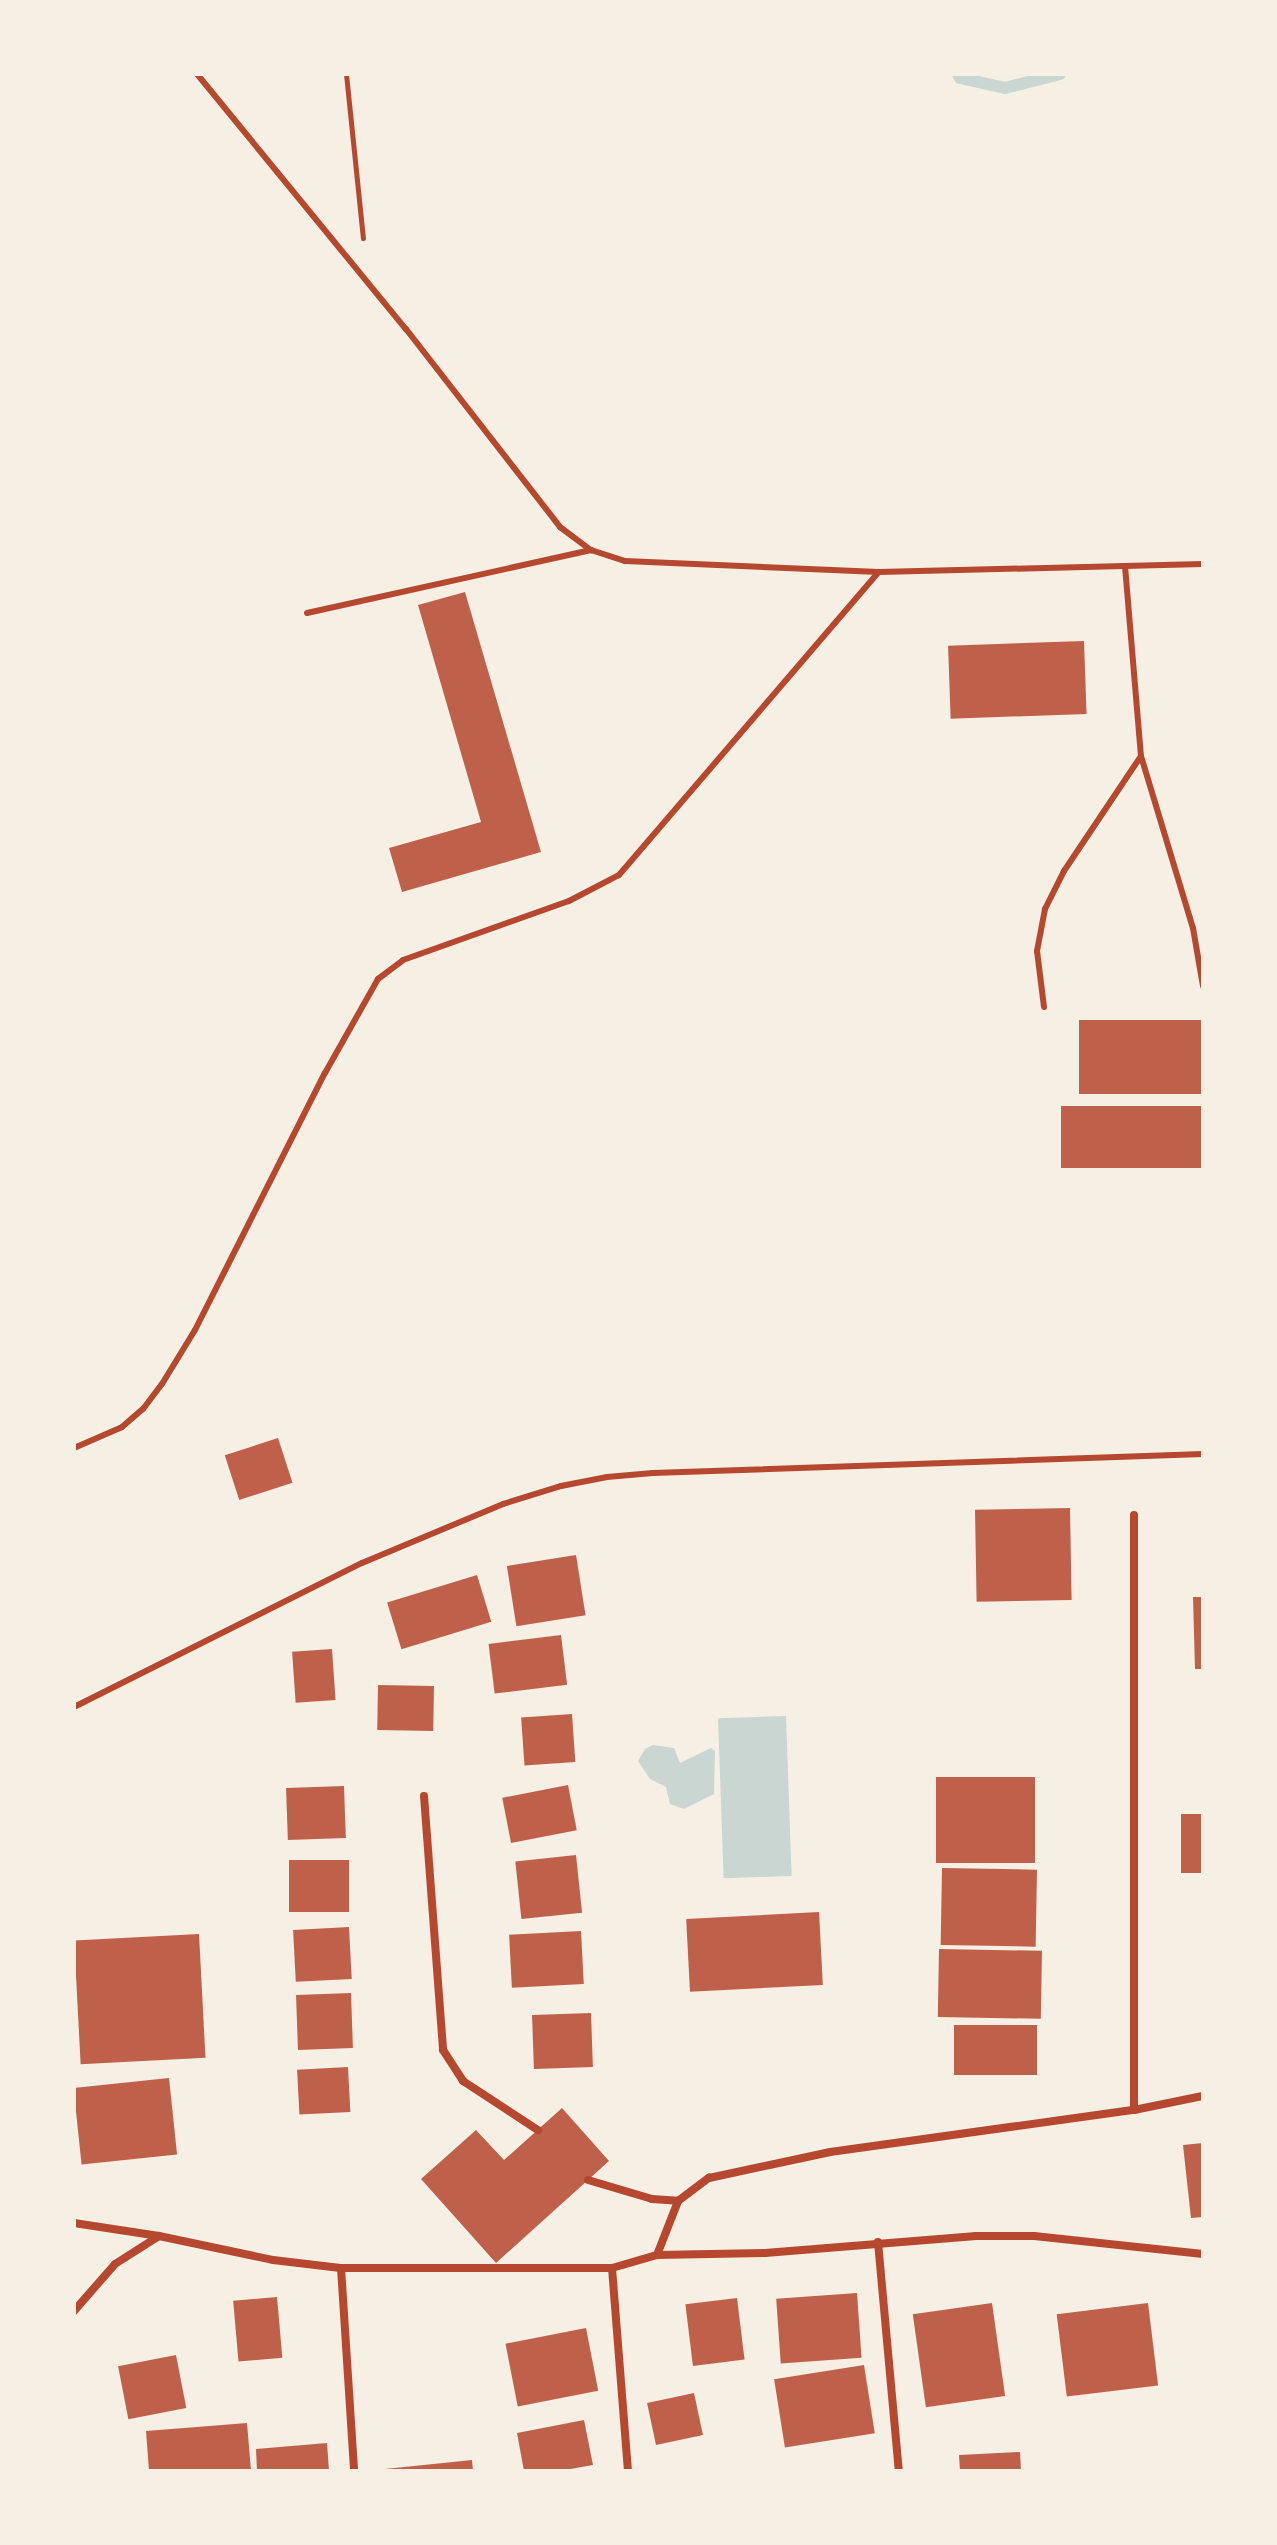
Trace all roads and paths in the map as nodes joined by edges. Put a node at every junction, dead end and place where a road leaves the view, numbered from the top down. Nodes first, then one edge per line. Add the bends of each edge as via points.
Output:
1 (197, 74) edge
2 (346, 74) edge
3 (368, 282) junction
4 (591, 550) junction
5 (1203, 564) edge
6 (1125, 566) junction
7 (879, 572) junction
8 (307, 613) dead end
9 (1141, 756) junction
10 (1203, 986) edge
11 (1044, 1007) dead end
12 (74, 1448) edge
13 (1203, 1454) edge
14 (1134, 1515) dead end
15 (74, 1707) edge
16 (424, 1796) dead end
17 (1203, 2096) edge
18 (1134, 2110) junction
19 (538, 2130) dead end
20 (588, 2180) dead end
21 (678, 2201) junction
22 (74, 2223) edge
23 (159, 2236) junction
24 (878, 2242) junction
25 (1203, 2254) edge
26 (657, 2255) junction
27 (341, 2268) junction
28 (612, 2268) junction
29 (74, 2311) edge
30 (354, 2471) edge
31 (628, 2471) edge
32 (899, 2471) edge

1 - 3 lane
2 - 3 path
3 - 4 lane via 560,527
4 - 7 lane via 625,561
4 - 8 lane
5 - 6 lane
6 - 7 lane
6 - 9 lane
7 - 12 lane via 619,875 569,901 385,971 325,1073 195,1330 162,1384 122,1427
9 - 10 lane via 1193,928
9 - 11 lane via 1064,871 1045,909 1037,951
13 - 15 lane via 653,1473 561,1486 503,1504 362,1563
14 - 18 street
16 - 19 street via 443,2050 463,2081
17 - 18 street
18 - 21 street via 765,2164 709,2178
20 - 21 street
21 - 26 street
22 - 23 street
23 - 27 street
23 - 29 street via 115,2264
24 - 25 street via 1034,2236
24 - 26 street via 765,2253
24 - 32 street
26 - 28 street
27 - 28 street
27 - 30 street
28 - 31 street

